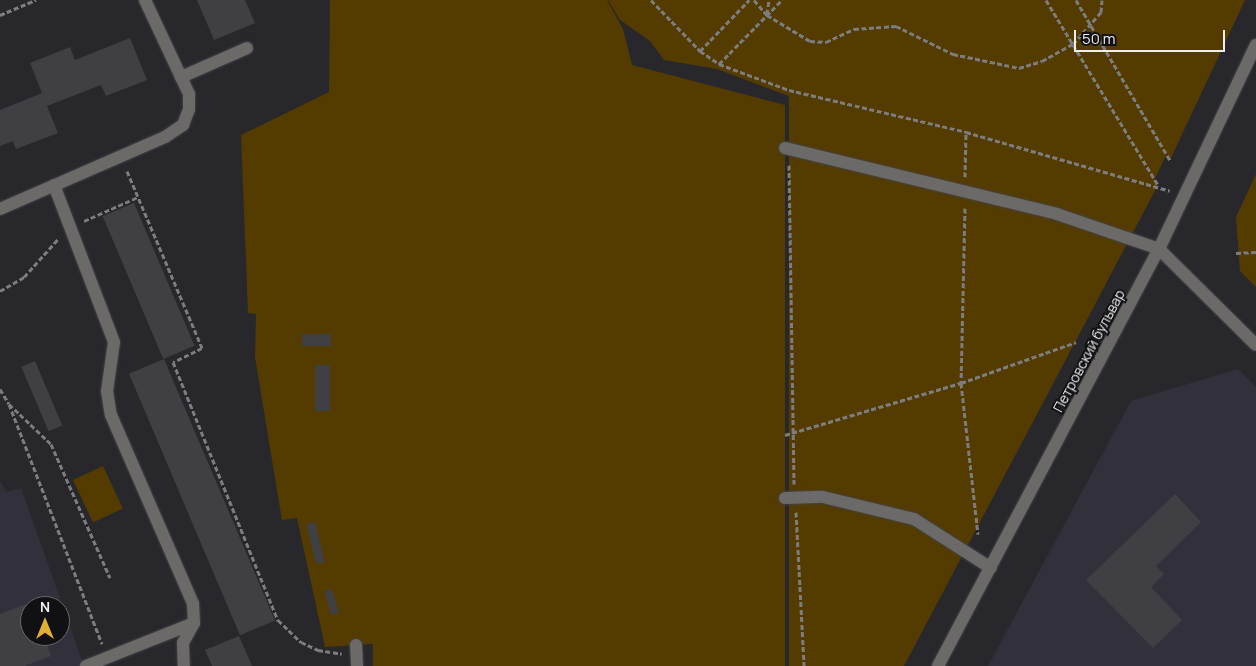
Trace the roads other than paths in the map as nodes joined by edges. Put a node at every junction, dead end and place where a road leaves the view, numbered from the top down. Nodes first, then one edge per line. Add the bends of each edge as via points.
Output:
1 (145, 0) edge
2 (1256, 45) edge
3 (247, 48) dead end
4 (181, 77) junction
5 (787, 149) road end
6 (54, 186) junction
7 (0, 209) edge
8 (1160, 249) junction
9 (1256, 345) edge
10 (790, 498) road end
11 (991, 568) junction
12 (194, 623) junction
13 (86, 666) edge
14 (184, 666) edge
15 (938, 666) edge

1 - 4 street
2 - 8 street, Петровский бульвар
3 - 4 street
4 - 6 street via 189,94 189,109 183,126
5 - 8 street via 1057,214
6 - 7 street
6 - 12 street via 114,342 107,391 110,414 193,604
8 - 9 street
8 - 11 street, Петровский бульвар
10 - 11 street via 823,497 914,519
11 - 15 street, Петровский бульвар
12 - 13 street
12 - 14 street via 183,643

